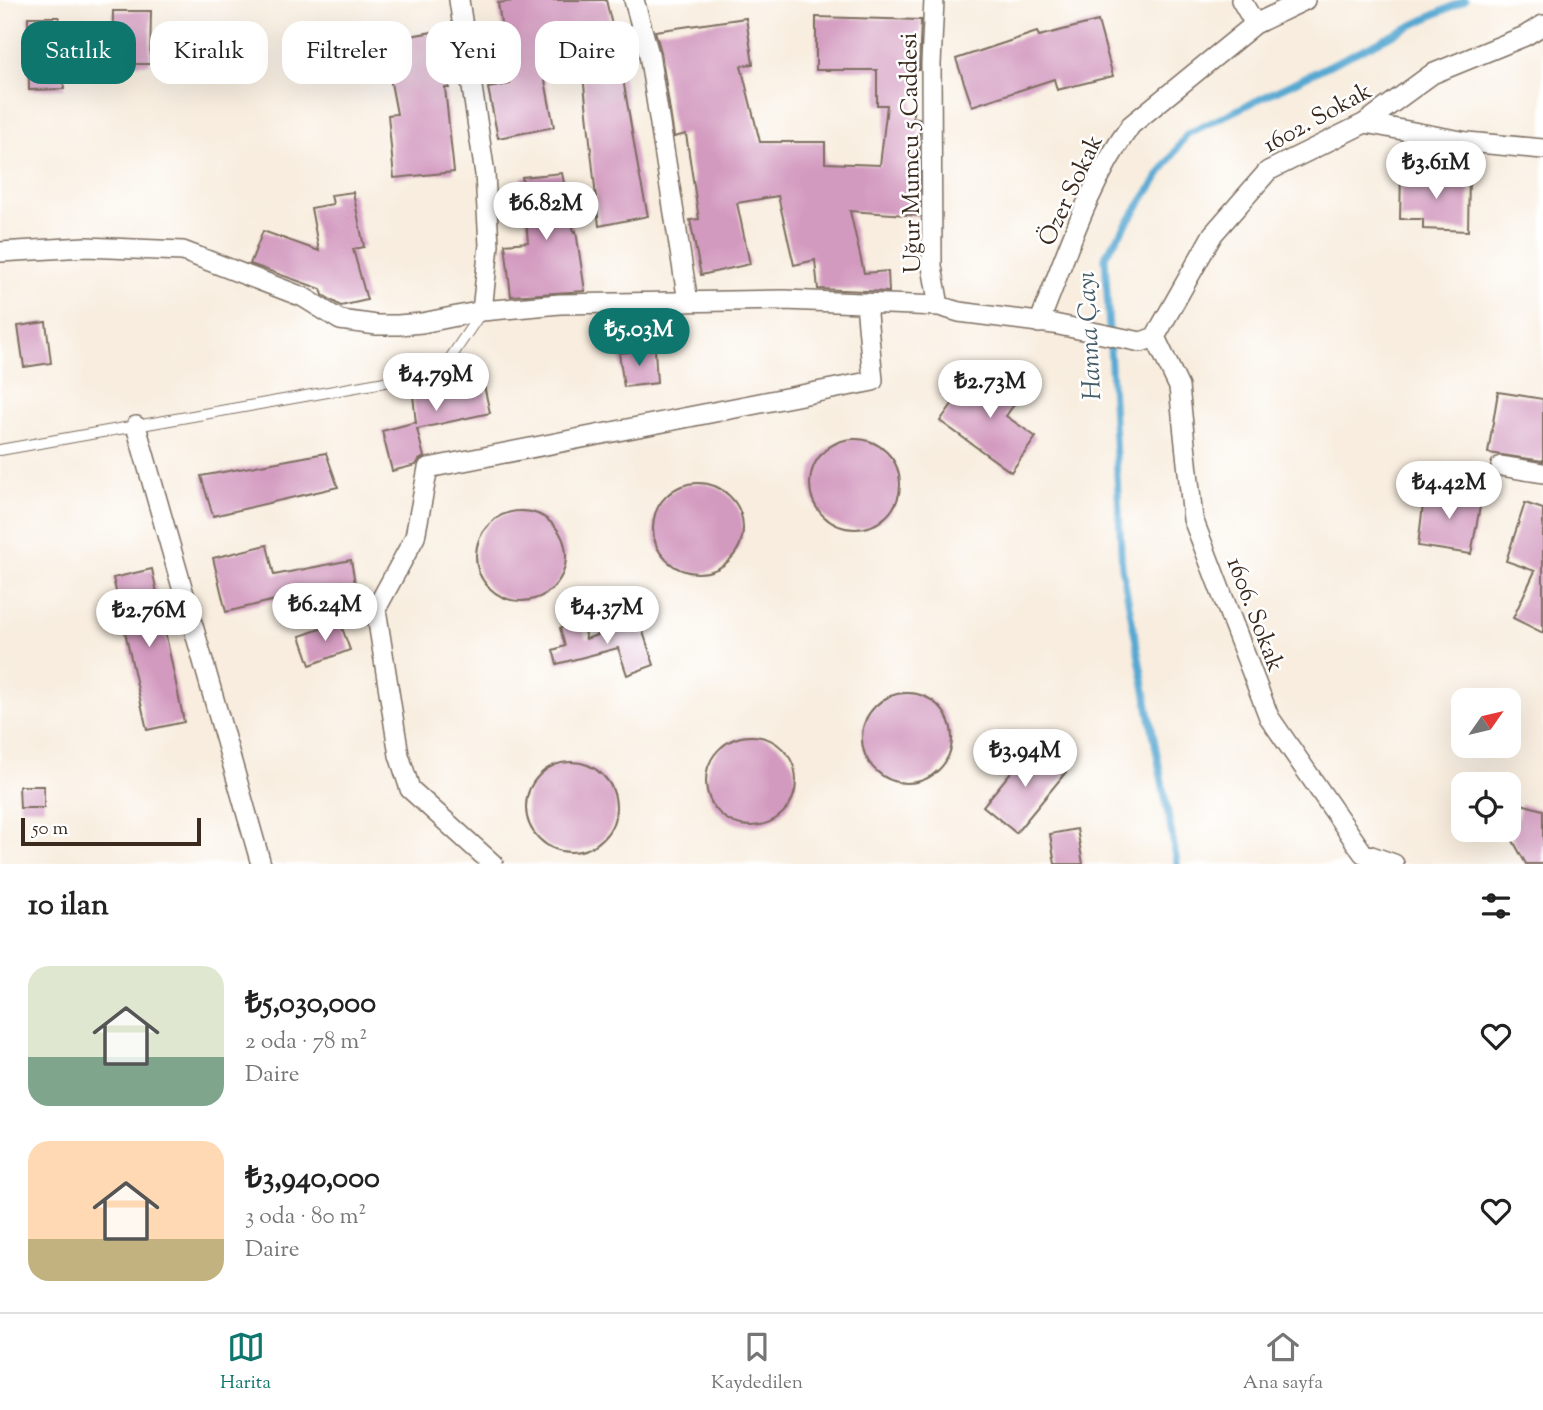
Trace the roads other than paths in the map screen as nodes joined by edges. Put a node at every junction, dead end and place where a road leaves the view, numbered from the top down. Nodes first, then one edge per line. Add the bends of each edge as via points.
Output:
1 (459, 0) edge
2 (634, 0) edge
3 (934, 0) edge
4 (1241, 0) edge
5 (1306, 0) edge
6 (1255, 24) junction
7 (1543, 25) edge
8 (1365, 123) junction
9 (1543, 149) edge
10 (0, 252) edge
11 (688, 302) junction
12 (866, 303) junction
13 (939, 306) junction
14 (482, 311) junction
15 (1046, 324) junction
16 (1148, 340) junction
17 (136, 426) junction
18 (0, 450) edge
19 (1501, 466) dead end
20 (1543, 473) edge
21 (261, 864) edge
22 (493, 864) edge
23 (1394, 864) edge

1 - 14 street via 485,174 489,245
2 - 11 street via 649,54
3 - 13 street, Uğur Mumcu 5 Caddesi via 932,266
4 - 6 street
5 - 6 street, Özer Sokak
6 - 15 street, Özer Sokak via 1131,125 1116,145 1084,210
7 - 8 street, 1602. Sokak via 1432,74
8 - 9 street via 1467,142
8 - 16 street, 1602. Sokak via 1268,171 1213,234
10 - 14 street via 85,247 183,251 303,297 340,320 377,325 450,319
11 - 12 street via 784,299
11 - 14 street via 560,304
12 - 13 street
12 - 22 street via 873,381 428,468 415,537 376,609 399,755 410,789
13 - 15 street
14 - 17 lane via 442,372
15 - 16 street
16 - 23 street, 1606. Sokak via 1179,387 1194,519 1269,717 1363,853
17 - 18 lane
17 - 21 street
19 - 20 street

